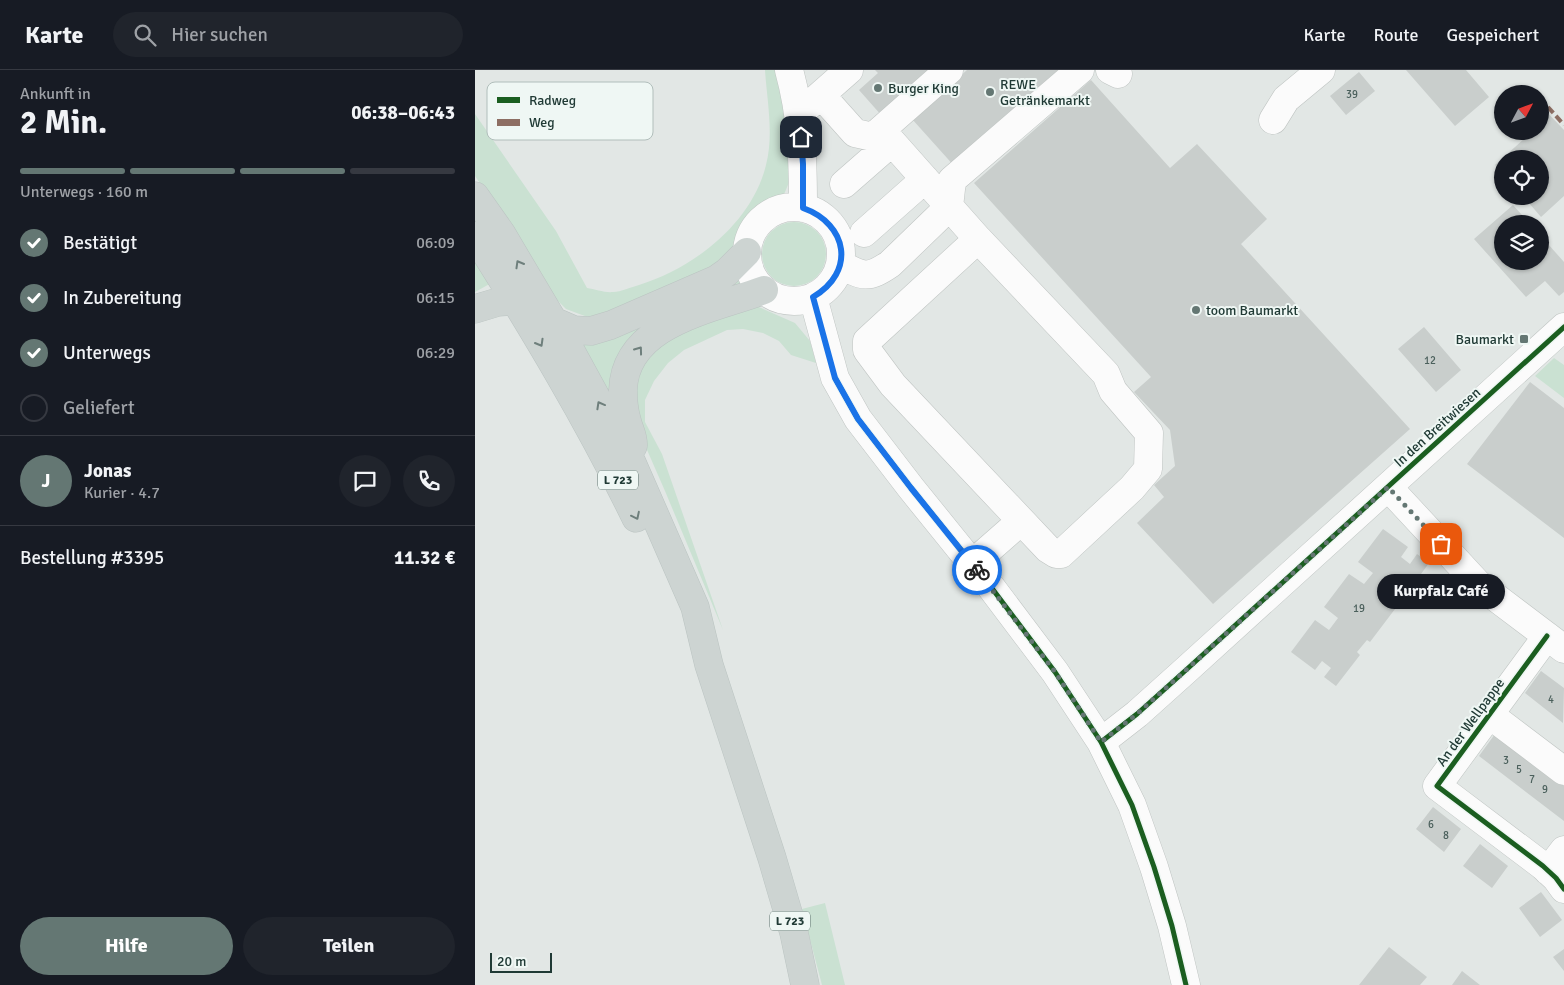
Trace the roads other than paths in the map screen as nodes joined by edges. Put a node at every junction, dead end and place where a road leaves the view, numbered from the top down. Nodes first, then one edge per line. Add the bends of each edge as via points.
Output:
1 (789, 70) edge
2 (849, 70) edge
3 (949, 70) edge
4 (1080, 70) edge
5 (1321, 70) edge
6 (821, 95) junction
7 (799, 114) junction
8 (1273, 120) dead end
9 (925, 179) junction
10 (844, 184) dead end
11 (475, 196) edge
12 (803, 208) junction
13 (949, 208) junction
14 (864, 233) dead end
15 (475, 236) edge
16 (977, 239) junction
17 (747, 252) junction
18 (840, 264) junction
19 (764, 290) junction
20 (813, 297) junction
21 (516, 301) junction
22 (475, 310) edge
23 (551, 320) junction
24 (1564, 327) edge
25 (632, 463) junction
26 (1388, 487) junction
27 (1021, 521) junction
28 (972, 564) junction
29 (1555, 643) edge
30 (709, 665) junction
31 (1489, 715) junction
32 (1101, 742) junction
33 (1564, 771) edge
34 (1559, 870) edge
35 (805, 985) edge
36 (1187, 985) edge

1 - 7 street
2 - 6 street
3 - 6 street via 873,137 855,133
4 - 13 street via 952,180
5 - 8 street via 1286,99
6 - 7 street
7 - 12 street
9 - 10 street via 892,142
9 - 13 street
9 - 14 street
23 -> 11 main road, L 723
12 - 17 street via 780,209 761,221 749,241
12 - 18 street via 820,216 833,228 839,240
13 - 16 street
13 - 18 street via 880,271 870,275 857,274
15 - 21 main road, L 723
16 - 27 street via 867,341 867,350 893,385
16 - 27 street via 1106,374 1113,391 1149,433 1148,468 1133,488 1061,554 1055,554
17 - 19 street via 751,273
17 - 23 main road via 717,279 611,325 574,330
18 - 20 street via 831,284
19 - 20 street via 788,301
25 -> 19 main road via 633,440 623,402 623,389 625,371 639,346 690,314
20 - 28 street via 835,378 858,419
21 - 22 main road via 498,302
21 -> 30 main road, L 723 via 611,466
25 -> 23 main road, L 723
24 - 26 street, In den Breitwiesen
25 - 30 main road, L 723 via 695,607
26 - 29 street via 1478,584
26 - 32 street, In den Breitwiesen via 1137,714
27 - 28 street
28 - 32 street via 1055,672
29 - 31 street, An der Wellpappe
30 - 35 main road, L 723 via 772,858
31 - 33 street
31 - 34 street, An der Wellpappe via 1437,786
32 - 36 street via 1132,805 1148,849

